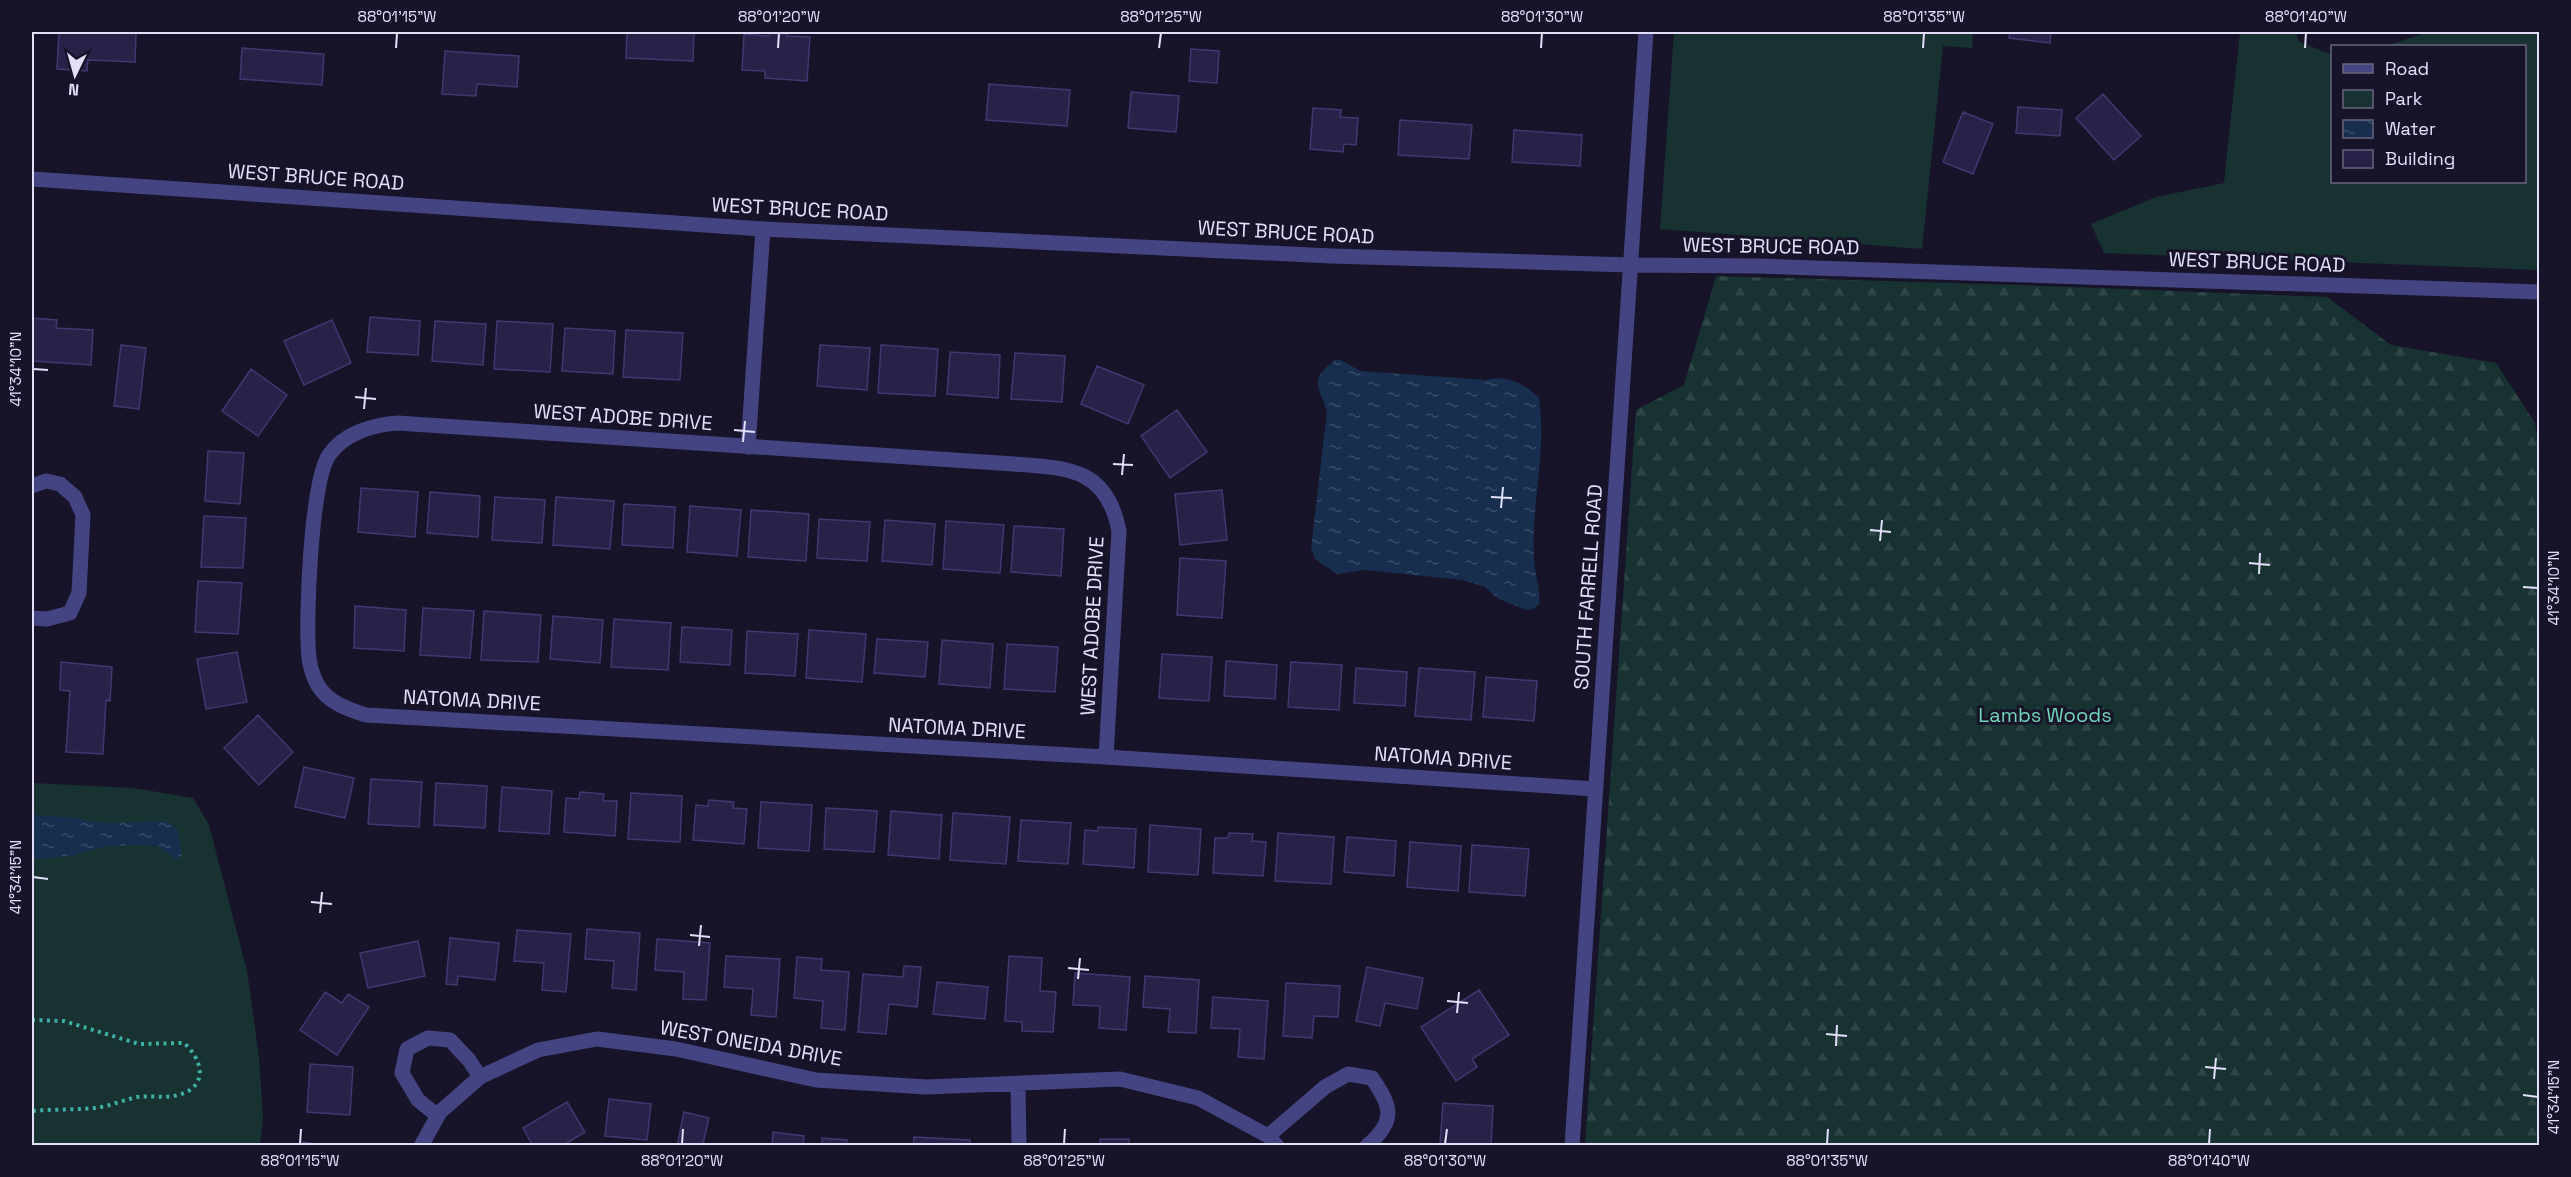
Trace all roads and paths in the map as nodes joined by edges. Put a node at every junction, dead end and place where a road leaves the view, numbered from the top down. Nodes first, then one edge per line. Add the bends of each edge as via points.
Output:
1 (1646, 32) edge
2 (32, 179) edge
3 (763, 229) junction
4 (1630, 265) junction
5 (2540, 292) edge
6 (748, 447) junction
7 (32, 486) edge
8 (32, 618) edge
9 (323, 692) joint
10 (1106, 757) junction
11 (1595, 789) junction
12 (32, 1020) edge
13 (480, 1077) junction
14 (1018, 1085) junction
15 (32, 1111) edge
16 (438, 1116) junction
17 (1273, 1141) edge
18 (421, 1146) edge
19 (1019, 1146) edge
20 (1367, 1146) edge
21 (1572, 1146) edge

1 - 4 street, SOUTH FARRELL ROAD
2 - 3 street, WEST BRUCE ROAD
3 - 4 street, WEST BRUCE ROAD via 1332,256
3 - 6 street
4 - 5 street, WEST BRUCE ROAD
4 - 11 street, SOUTH FARRELL ROAD
6 - 9 street, WEST ADOBE DRIVE via 397,423 380,425 343,440 323,467 316,504 307,638 309,661
6 - 10 street, WEST ADOBE DRIVE via 1059,468 1094,481 1115,510 1119,531
7 - 8 street via 46,481 60,484 75,497 82,515 78,593 70,613
9 - 10 street, NATOMA DRIVE via 350,710 366,715
10 - 11 street, NATOMA DRIVE
11 - 21 street, SOUTH FARRELL ROAD
12 - 15 path via 64,1021 139,1044 184,1043 195,1053 200,1067 199,1080 189,1091 177,1096 136,1097 97,1108
13 - 14 street, WEST ONEIDA DRIVE via 538,1050 597,1039 676,1049 816,1080 926,1087
13 - 16 street, WEST ONEIDA DRIVE
13 - 16 street via 450,1040 428,1038 407,1049 402,1073 418,1100
14 - 17 street, WEST ONEIDA DRIVE via 1120,1079 1198,1098
14 - 19 street
16 - 18 street, WEST ONEIDA DRIVE
17 - 20 street via 1325,1087 1348,1074 1372,1078 1387,1099 1389,1118

